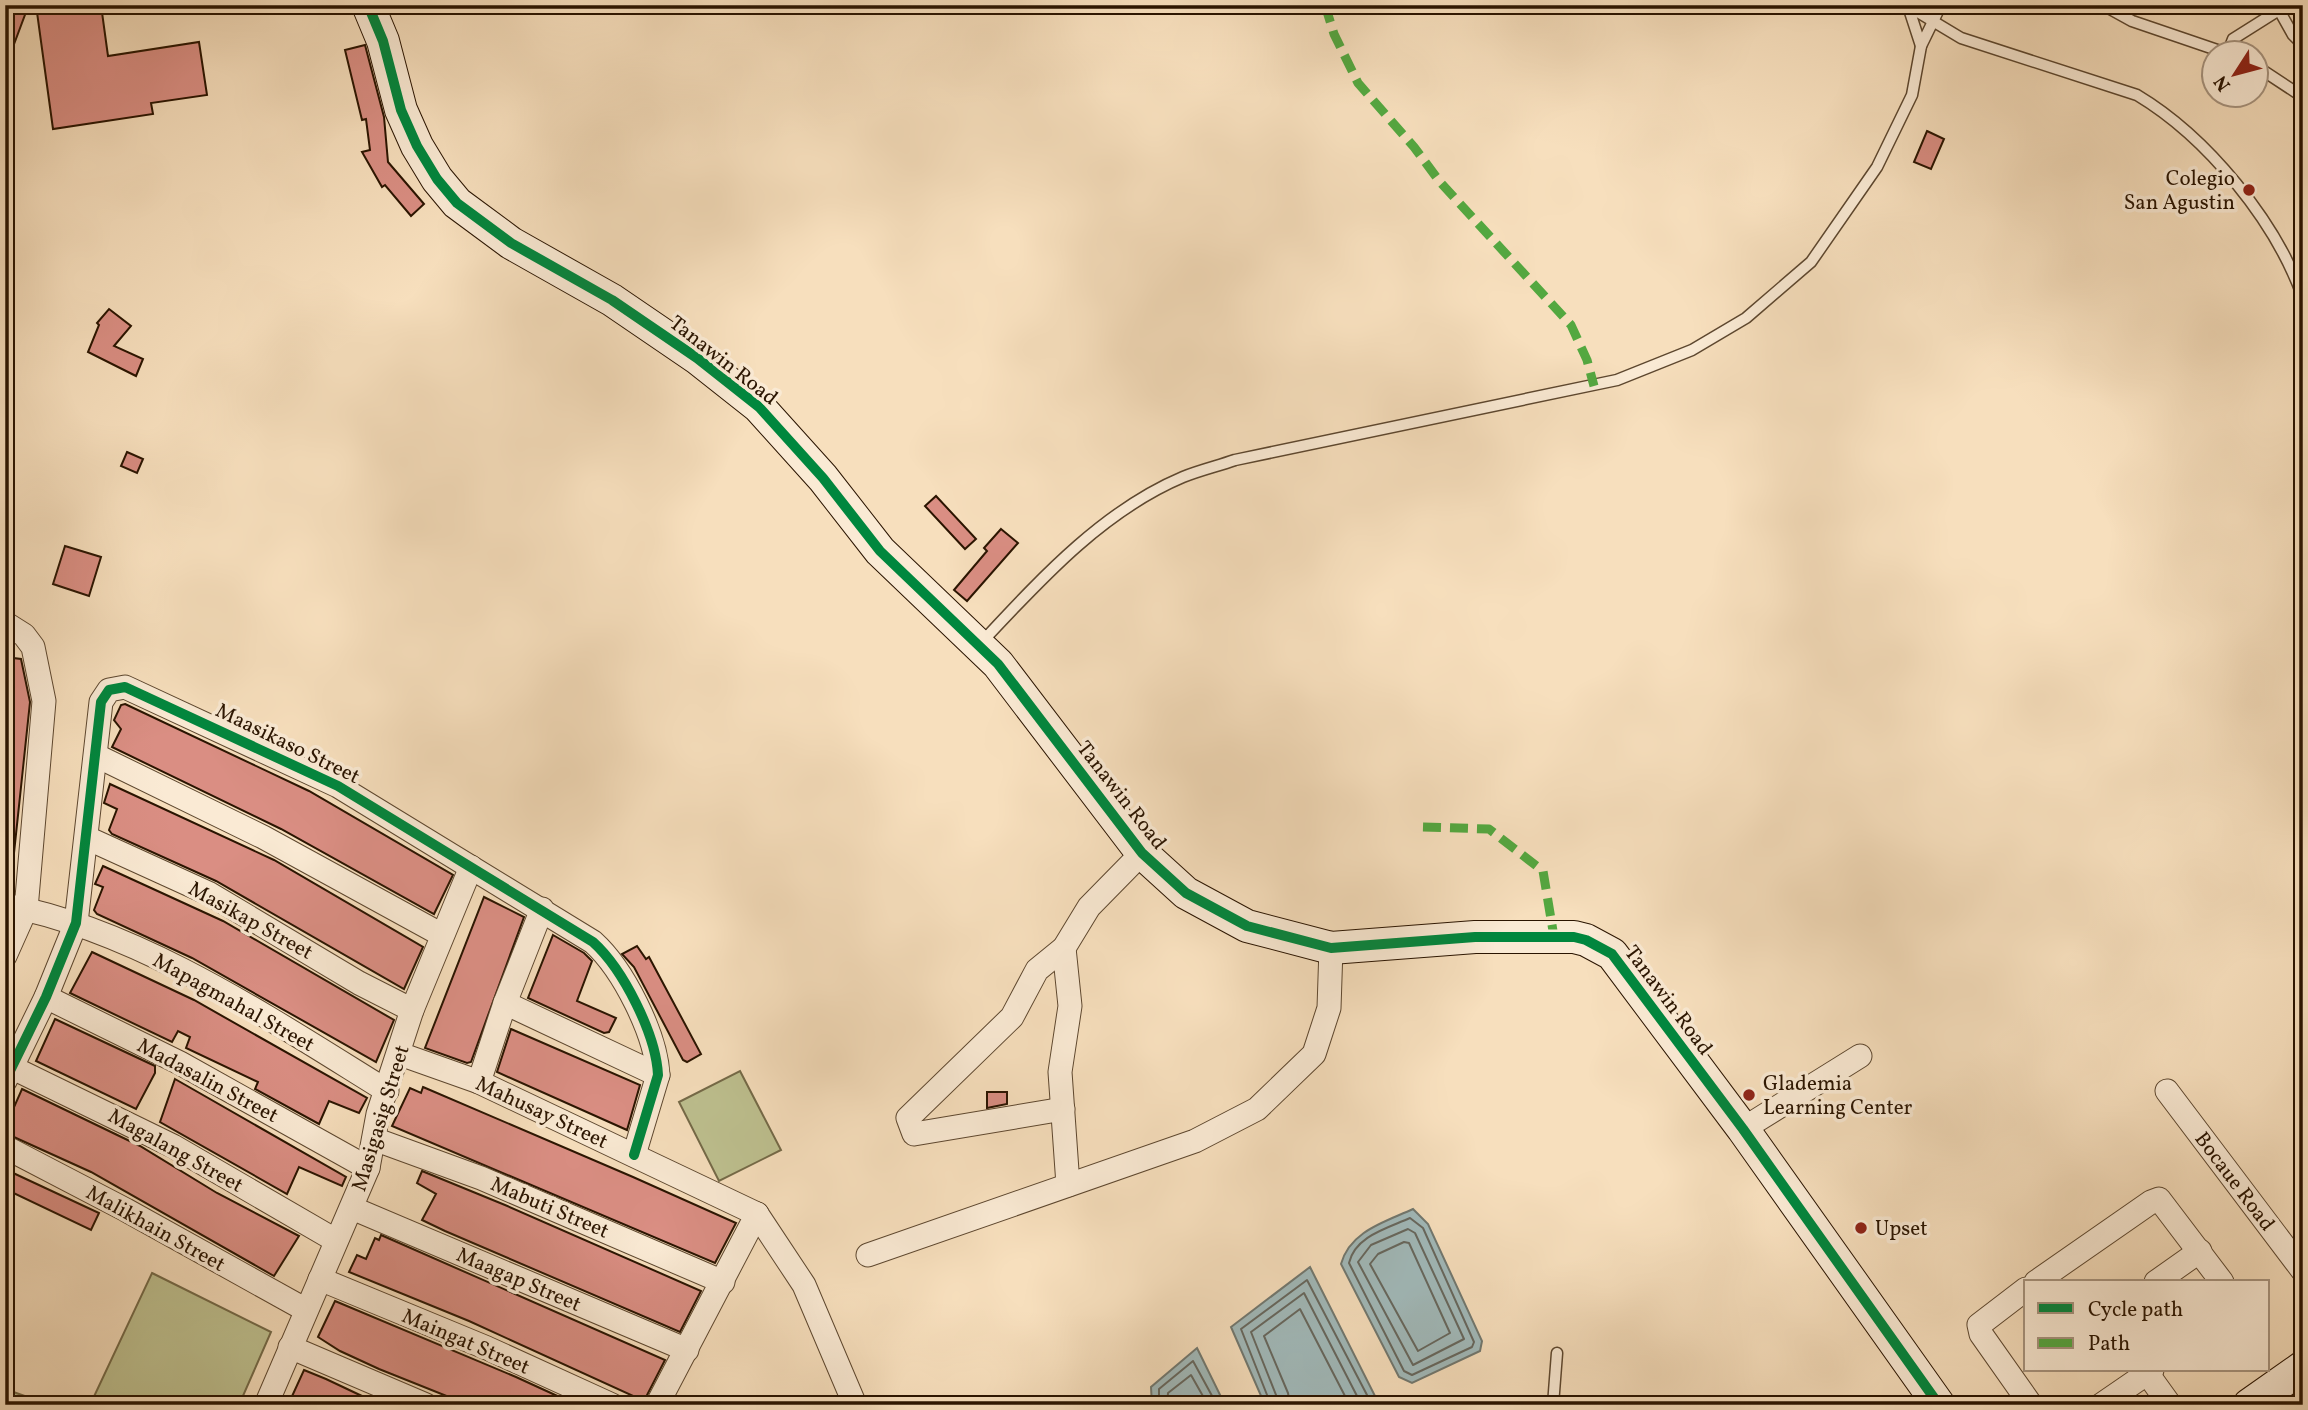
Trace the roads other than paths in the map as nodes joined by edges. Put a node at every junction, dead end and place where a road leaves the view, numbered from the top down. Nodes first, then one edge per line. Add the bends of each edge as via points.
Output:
1 (368, 5) edge
2 (1941, 5) edge
3 (2104, 5) edge
4 (1907, 6) edge
5 (2283, 8) edge
6 (1931, 22) junction
7 (2235, 38) edge
8 (2200, 44) edge
9 (2303, 45) edge
10 (1922, 46) junction
11 (2270, 75) edge
12 (2303, 97) edge
13 (2303, 259) edge
14 (2293, 269) junction
15 (2303, 298) edge
16 (5, 622) edge
17 (980, 644) junction
18 (97, 756) junction
19 (87, 838) junction
20 (1142, 853) junction
21 (471, 867) junction
22 (15, 907) edge
23 (542, 909) junction
24 (76, 923) junction
25 (442, 935) junction
26 (1065, 948) junction
27 (1331, 948) junction
28 (5, 956) edge
29 (46, 997) junction
30 (505, 1003) junction
31 (412, 1010) junction
32 (400, 1054) junction
33 (1860, 1056) dead end
34 (9, 1074) edge
35 (658, 1074) junction
36 (479, 1082) junction
37 (387, 1091) junction
38 (2167, 1091) dead end
39 (1063, 1109) junction
40 (1742, 1129) junction
41 (374, 1139) junction
42 (5, 1147) edge
43 (634, 1155) junction
44 (368, 1168) junction
45 (1069, 1185) junction
46 (352, 1208) junction
47 (757, 1214) junction
48 (335, 1240) junction
49 (2200, 1251) junction
50 (868, 1255) dead end
51 (2303, 1272) edge
52 (320, 1279) junction
53 (2039, 1280) edge
54 (2159, 1280) edge
55 (2221, 1280) edge
56 (723, 1282) junction
57 (2024, 1291) edge
58 (306, 1310) junction
59 (290, 1347) junction
60 (687, 1350) junction
61 (1557, 1353) dead end
62 (2303, 1367) edge
63 (2149, 1372) edge
64 (2151, 1372) edge
65 (2022, 1375) edge
66 (266, 1405) edge
67 (426, 1405) edge
68 (612, 1405) edge
69 (657, 1405) edge
70 (855, 1405) edge
71 (1553, 1405) edge
72 (1939, 1405) edge
73 (2031, 1405) edge
74 (2101, 1405) edge
75 (2170, 1405) edge
76 (2249, 1405) edge

1 - 17 street, Tanawin Road via 417,146 457,203 511,243 612,300 759,407 880,551
2 - 6 lane
3 - 8 lane via 2132,21
4 - 6 lane
4 - 10 lane
5 - 7 lane
5 - 9 lane via 2293,35
6 - 10 lane
6 - 14 lane via 1961,38 2122,89 2155,106 2228,175
10 - 17 lane via 1912,95 1877,167 1835,230 1811,262 1730,328 1656,365 1594,386 1235,460 1185,476 1127,509 1065,556
11 - 12 lane
13 - 14 lane
14 - 15 lane
16 - 22 street via 33,647 44,701
17 - 20 street, Tanawin Road
18 - 19 street, Maasikaso Street
18 - 21 street, Maasikaso Street via 104,694 125,687 338,786
18 - 25 street via 263,837
19 - 24 street, Maasikaso Street
19 - 31 street, Masikap Street via 210,894
20 - 26 street via 1089,907
20 - 27 street, Tanawin Road via 1186,894 1247,926
21 - 23 street, Maasikaso Street
21 - 25 street, Masigasig Street
22 - 24 street, Mapagmahal Street
22 - 28 street
23 - 30 street
23 - 35 street, Maasikaso Street via 593,942 609,959 646,1025
24 - 29 street, Maasikaso Street
24 - 37 street, Mapagmahal Street via 167,963
25 - 31 street, Masigasig Street
26 - 39 street via 1070,1006 1060,1072
26 - 39 street via 1037,970 1012,1017 908,1118 914,1134
27 - 40 street, Tanawin Road via 1475,937 1586,940 1612,954
27 - 45 street via 1329,1008 1314,1054 1257,1109 1195,1141
29 - 34 street, Maasikaso Street
29 - 44 street, Madasalin Street via 180,1063
30 - 35 street
30 - 36 street
31 - 32 street, Masigasig Street
32 - 36 street, Mahusay Street
32 - 37 street, Masigasig Street
33 - 40 street
34 - 48 street, Magalang Street via 173,1146
35 - 43 street, Maasikaso Street
36 - 43 street, Mahusay Street
37 - 41 street, Masigasig Street
38 - 51 street, Bocaue Road
39 - 45 street
40 - 72 street, Tanawin Road
41 - 44 street, Masigasig Street
41 - 56 street, Mabuti Street via 481,1178
42 - 58 street, Malikhain Street
43 - 47 street, Mahusay Street
44 - 46 street, Masigasig Street
45 - 50 street
46 - 48 street, Masigasig Street
46 - 60 street, Maagap Street
47 - 56 street
47 - 70 street via 804,1285
48 - 52 street, Masigasig Street
49 - 53 street via 2159,1199
49 - 54 street
49 - 55 street
52 - 58 street, Masigasig Street
52 - 68 street, Maingat Street
56 - 60 street
57 - 65 street via 1979,1325 1981,1334
58 - 59 street, Masigasig Street
59 - 66 street, Masigasig Street
59 - 67 street
60 - 69 street
61 - 71 lane
62 - 76 street
63 - 74 street
64 - 75 street
65 - 73 street

